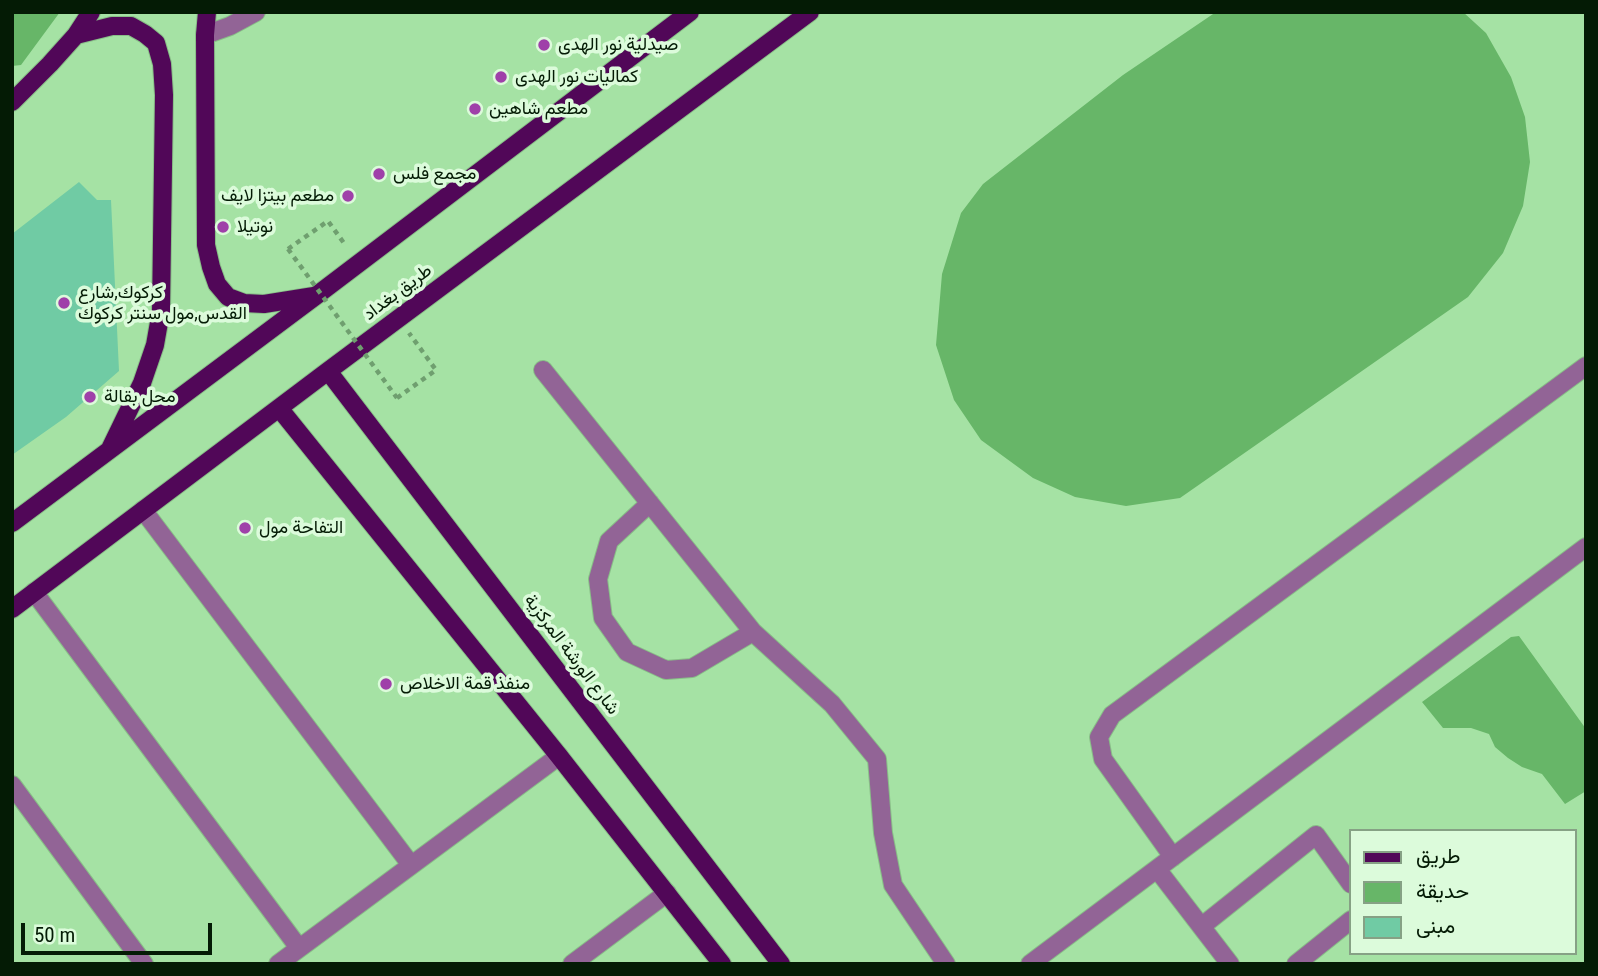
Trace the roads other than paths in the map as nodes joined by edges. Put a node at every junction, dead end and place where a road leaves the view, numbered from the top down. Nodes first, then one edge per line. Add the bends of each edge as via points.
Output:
1 (91, 12) edge
2 (206, 12) edge
3 (256, 12) edge
4 (690, 12) edge
5 (810, 12) edge
6 (76, 35) junction
7 (205, 35) junction
8 (12, 102) edge
9 (317, 295) junction
10 (1586, 366) edge
11 (543, 370) dead end
12 (328, 371) junction
13 (279, 408) junction
14 (108, 452) junction
15 (650, 503) junction
16 (143, 510) junction
17 (12, 523) edge
18 (1586, 547) edge
19 (34, 592) junction
20 (12, 609) edge
21 (753, 632) junction
22 (559, 756) junction
23 (12, 785) edge
24 (1173, 857) junction
25 (411, 865) junction
26 (1157, 869) junction
27 (1350, 883) edge
28 (667, 892) junction
29 (1350, 921) edge
30 (1202, 926) junction
31 (299, 948) junction
32 (145, 964) edge
33 (278, 964) edge
34 (572, 964) edge
35 (722, 964) edge
36 (781, 964) edge
37 (946, 964) edge
38 (1030, 964) edge
39 (1230, 964) edge
40 (1296, 964) edge

1 - 6 main road
2 - 7 main road
3 - 7 street
4 - 9 main road
5 - 12 main road, طريق بغداد
6 - 8 main road
6 - 14 main road via 131,26 156,43 162,64 161,311 142,383
7 - 9 main road via 206,245 217,284 228,297 244,303
9 - 14 main road
10 - 24 street via 1112,715 1099,737 1102,759
11 - 15 street
12 - 13 main road, طريق بغداد
12 - 36 main road, شارع الورشة المركزية
13 - 16 main road, طريق بغداد
13 - 22 main road
14 - 17 main road
15 - 21 street
15 - 21 street via 609,541 597,579 603,618 627,652 666,670 692,668
16 - 19 main road, طريق بغداد
16 - 25 street
18 - 24 street
19 - 20 main road, طريق بغداد
19 - 31 street
21 - 37 street via 832,704 877,759 892,885
22 - 25 street
22 - 28 main road
23 - 32 street
24 - 26 street
25 - 31 street
26 - 30 street
26 - 38 street
27 - 30 street via 1316,835
28 - 34 street
28 - 35 main road
29 - 40 street
30 - 39 street
31 - 33 street

